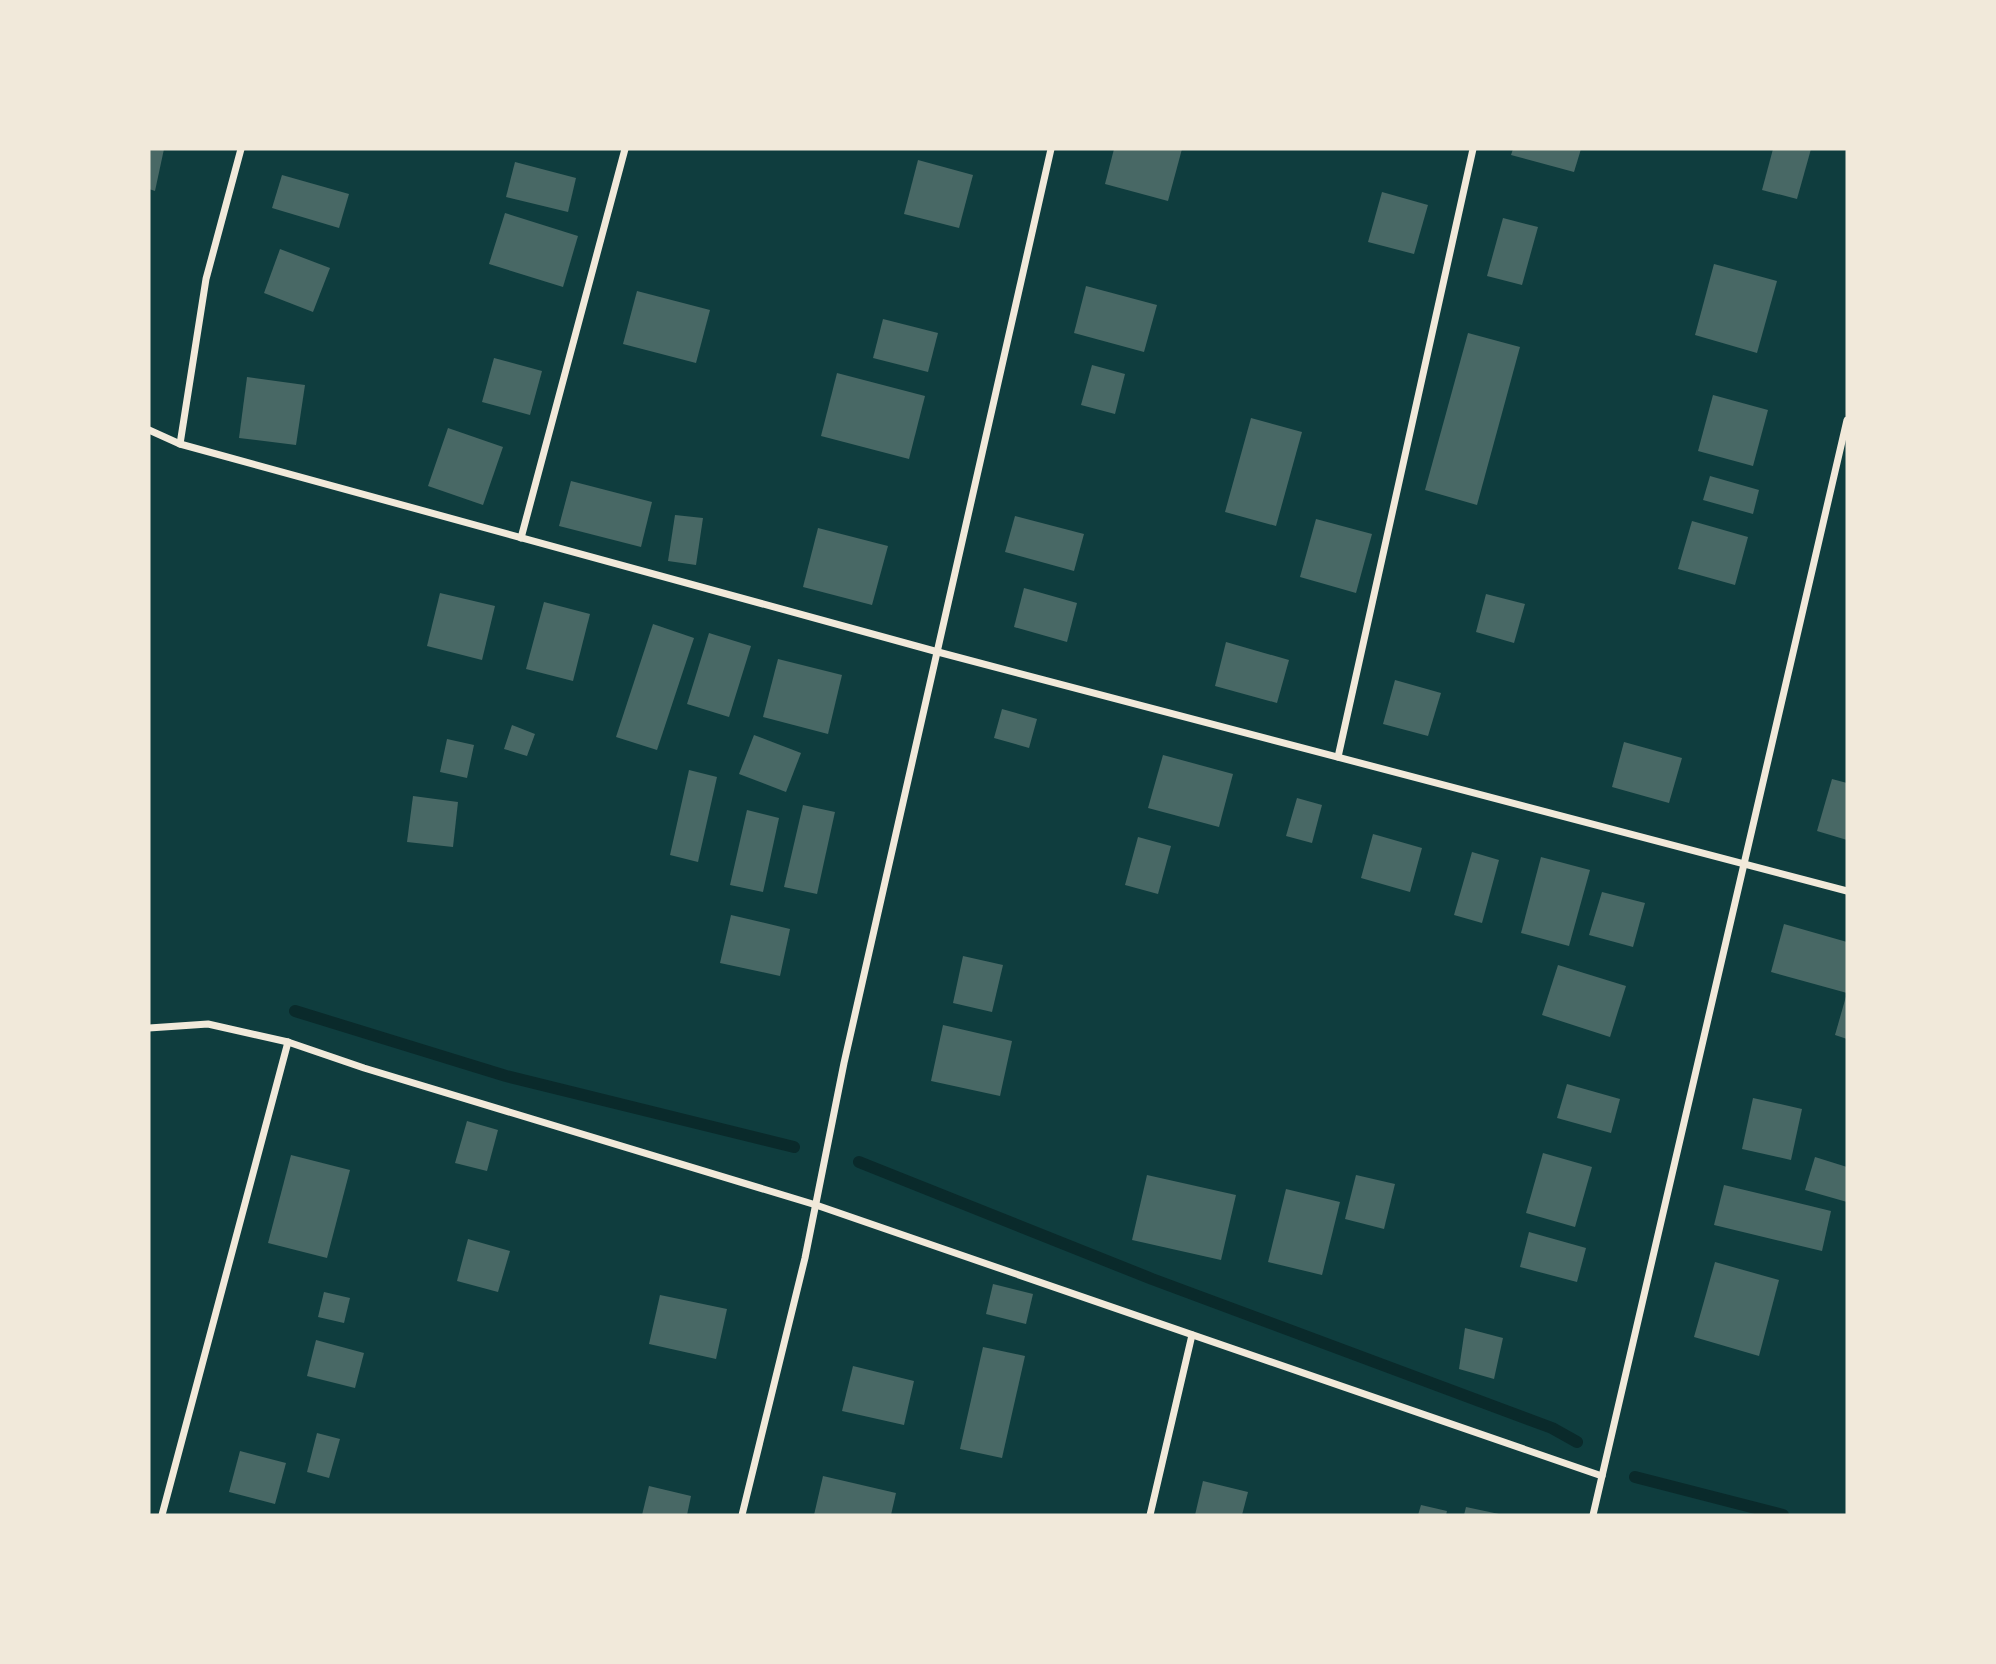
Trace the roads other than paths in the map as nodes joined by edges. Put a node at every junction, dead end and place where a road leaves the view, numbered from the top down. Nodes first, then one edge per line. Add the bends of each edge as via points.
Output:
1 (241, 149) edge
2 (625, 149) edge
3 (1051, 149) edge
4 (1473, 149) edge
5 (1847, 420) edge
6 (149, 430) edge
7 (180, 444) junction
8 (521, 538) junction
9 (938, 652) junction
10 (1338, 757) junction
11 (1744, 863) junction
12 (1847, 891) edge
13 (149, 1028) edge
14 (288, 1042) junction
15 (816, 1205) junction
16 (1192, 1335) junction
17 (1602, 1476) junction
18 (162, 1515) edge
19 (742, 1515) edge
20 (1150, 1515) edge
21 (1593, 1515) edge

1 - 7 street via 206,279
2 - 8 street
3 - 9 street
4 - 10 street
5 - 11 street
6 - 7 street
7 - 8 street
8 - 9 street
9 - 10 street
9 - 15 street
10 - 11 street
11 - 12 street
11 - 17 street
13 - 14 street via 208,1024
14 - 15 street
14 - 18 street
15 - 16 street
15 - 19 street
16 - 17 street
16 - 20 street
17 - 21 street

